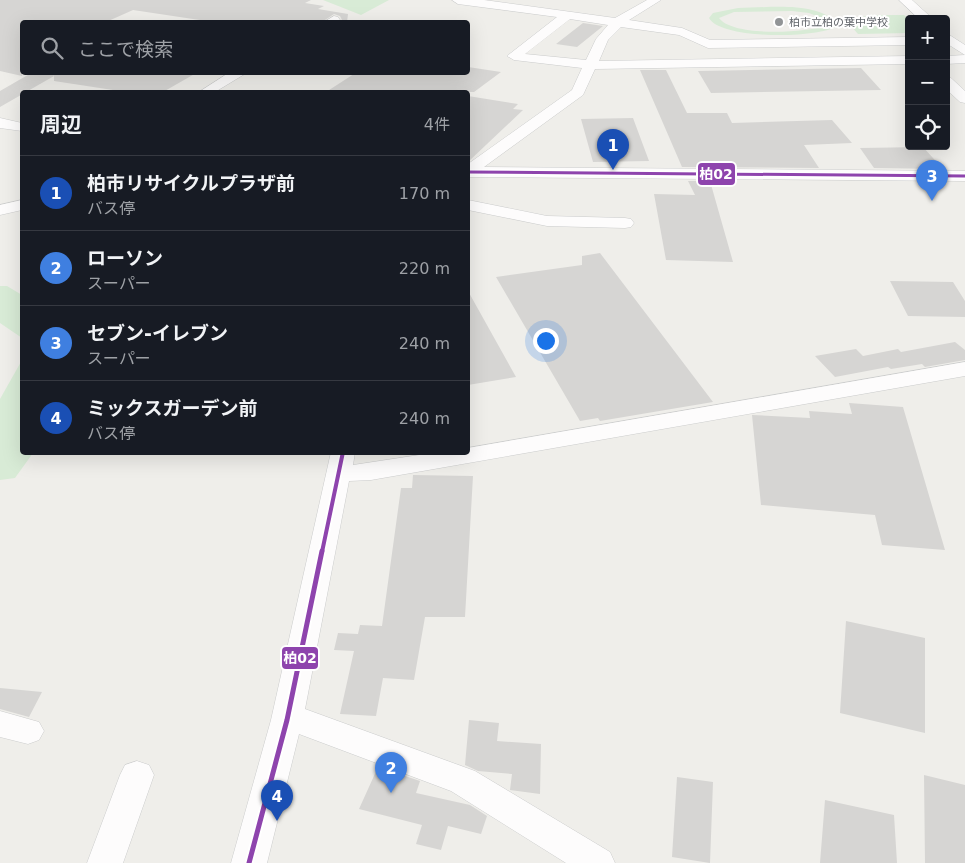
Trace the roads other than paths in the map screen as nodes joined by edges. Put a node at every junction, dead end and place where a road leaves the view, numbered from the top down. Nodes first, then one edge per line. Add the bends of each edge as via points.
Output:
1 (458, 0) edge
2 (655, 0) edge
3 (905, 0) edge
4 (568, 15) junction
5 (922, 15) edge
6 (618, 22) junction
7 (950, 40) edge
8 (905, 41) edge
9 (708, 44) junction
10 (965, 51) edge
11 (965, 59) edge
12 (905, 60) edge
13 (950, 60) edge
14 (590, 64) junction
15 (720, 64) junction
16 (950, 70) edge
17 (965, 70) edge
18 (236, 75) edge
19 (950, 85) edge
20 (210, 90) edge
21 (965, 99) edge
22 (0, 124) edge
23 (20, 127) edge
24 (470, 171) edge
25 (470, 172) edge
26 (965, 176) edge
27 (20, 205) edge
28 (0, 210) edge
29 (470, 216) edge
30 (625, 223) dead end
31 (965, 369) edge
32 (469, 455) edge
33 (470, 455) edge
34 (342, 463) edge
35 (287, 720) junction
36 (137, 775) dead end
37 (105, 863) edge
38 (249, 863) edge
39 (597, 863) edge

1 - 4 street
2 - 6 street
3 - 5 street
4 - 6 street
4 - 14 street via 514,56
6 - 9 street via 682,32
6 - 14 street via 602,38
7 - 10 street
8 - 9 street
9 - 15 street
11 - 13 street
12 - 15 street
14 - 15 street
14 - 24 street via 578,92
16 - 17 street
18 - 20 street
19 - 21 street
22 - 23 street
25 - 26 street
27 - 28 street
29 - 30 street
31 - 33 street
32 - 34 street via 371,472
34 - 35 street
35 - 38 street
35 - 39 street via 302,721 463,781
36 - 37 street

